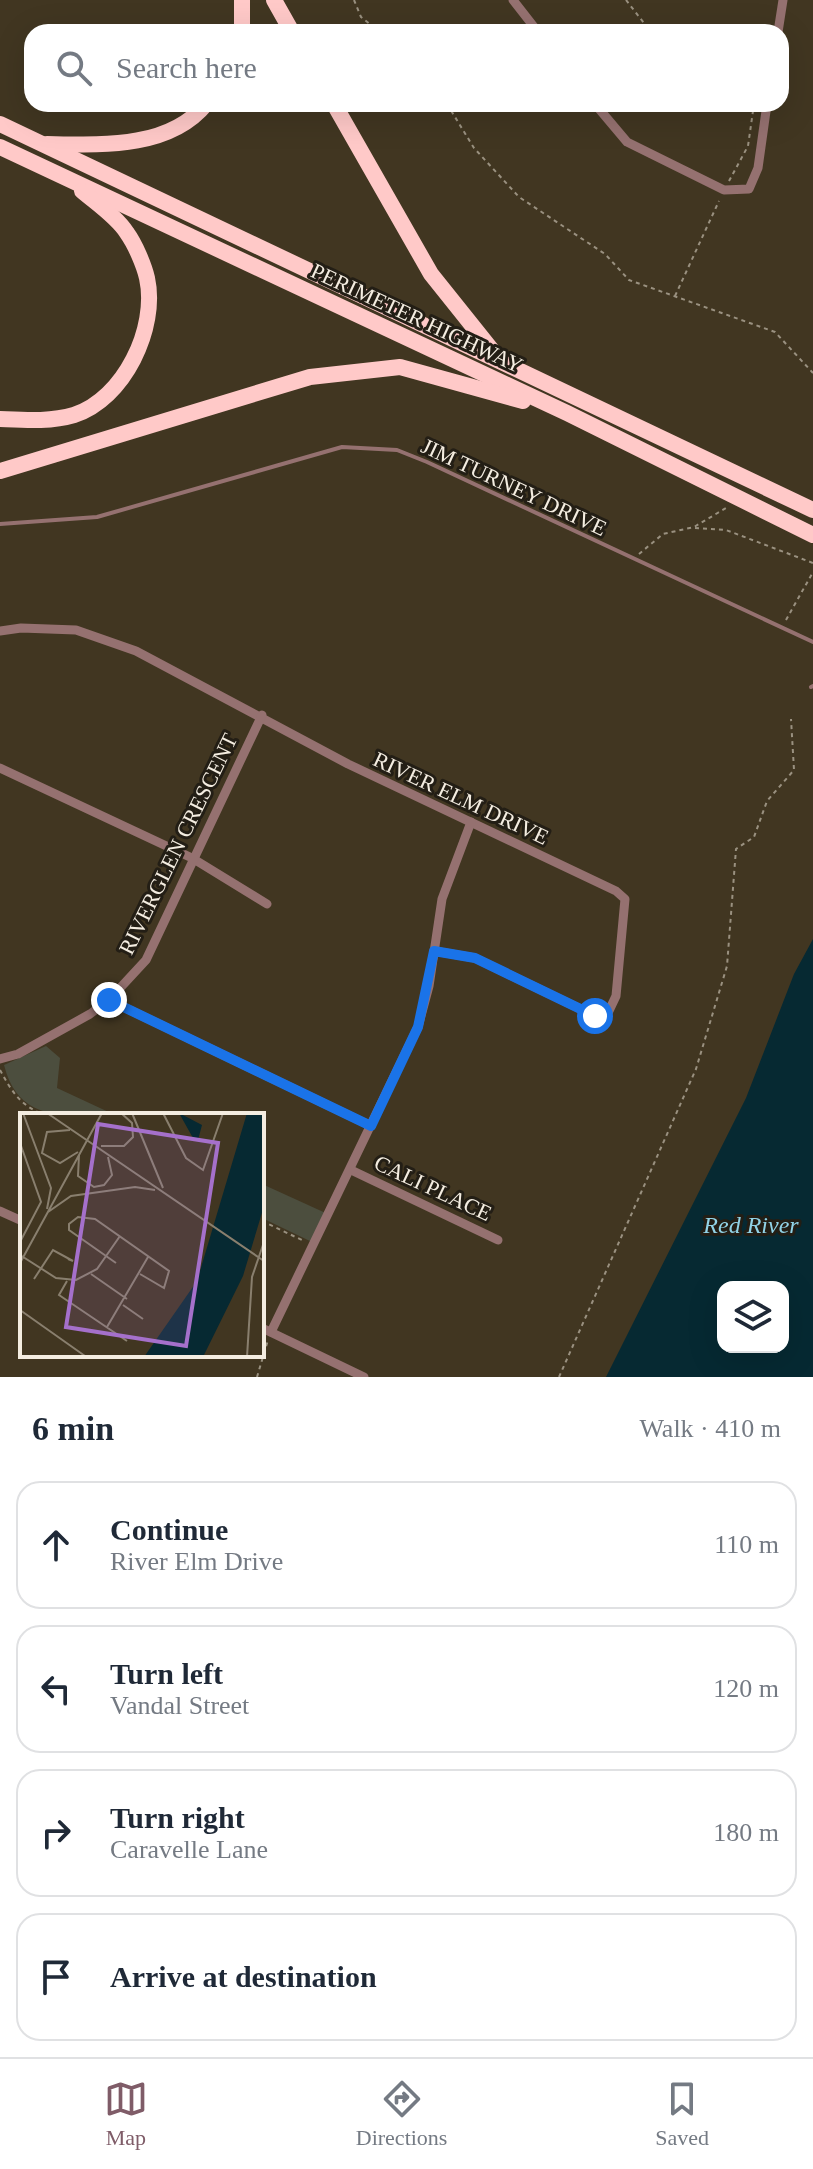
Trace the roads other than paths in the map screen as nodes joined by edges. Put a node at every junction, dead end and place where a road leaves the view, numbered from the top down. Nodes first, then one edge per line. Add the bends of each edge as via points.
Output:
1 (242, 0) edge
2 (274, 0) edge
3 (513, 0) edge
4 (783, 0) edge
5 (242, 24) edge
6 (288, 24) edge
7 (532, 24) edge
8 (779, 24) edge
9 (200, 112) edge
10 (339, 112) edge
11 (602, 112) edge
12 (766, 112) edge
13 (0, 124) edge
14 (39, 143) junction
15 (0, 147) edge
16 (69, 179) junction
17 (498, 358) junction
18 (567, 413) junction
19 (0, 419) edge
20 (0, 471) edge
21 (813, 510) edge
22 (0, 524) edge
23 (813, 535) edge
24 (0, 631) edge
25 (813, 642) edge
26 (262, 715) junction
27 (0, 768) edge
28 (471, 822) junction
29 (192, 858) junction
30 (267, 904) dead end
31 (434, 951) junction
32 (109, 1000) junction
33 (0, 1059) edge
34 (371, 1126) junction
35 (351, 1170) junction
36 (0, 1211) edge
37 (20, 1220) edge
38 (498, 1240) dead end
39 (266, 1330) edge
40 (364, 1377) edge

1 - 5 highway
2 - 6 highway
3 - 7 street
4 - 8 street
9 - 14 highway via 155,136 106,145
10 - 17 highway via 431,274
11 - 12 street via 627,142 724,190 742,192 755,180
13 - 14 highway, PERIMETER HIGHWAY
14 - 17 highway, PERIMETER HIGHWAY
15 - 16 highway, PERIMETER HIGHWAY
16 - 18 highway, PERIMETER HIGHWAY
16 - 19 highway via 126,231 147,278 146,326 131,368 105,397 75,415
17 - 21 highway, PERIMETER HIGHWAY
18 - 20 highway via 400,367 310,377
18 - 23 highway, PERIMETER HIGHWAY via 732,504
22 - 25 lane, JIM TURNEY DRIVE via 97,517 320,452 365,446 397,450
24 - 26 street, RIVER ELM DRIVE via 48,627 99,637
26 - 28 street, RIVER ELM DRIVE via 348,764
26 - 29 street, RIVERGLEN CRESCENT
27 - 29 street
28 - 31 street via 442,899
28 - 31 street, RIVER ELM DRIVE via 625,899 616,996 607,1015 595,1016 475,958
29 - 30 street
29 - 32 street, RIVERGLEN CRESCENT via 146,960
31 - 34 street via 418,1027
32 - 33 street, RIVERGLEN CRESCENT via 62,1032
32 - 34 street
34 - 35 street
35 - 38 street, CALI PLACE
35 - 39 street
36 - 37 street
39 - 40 street

